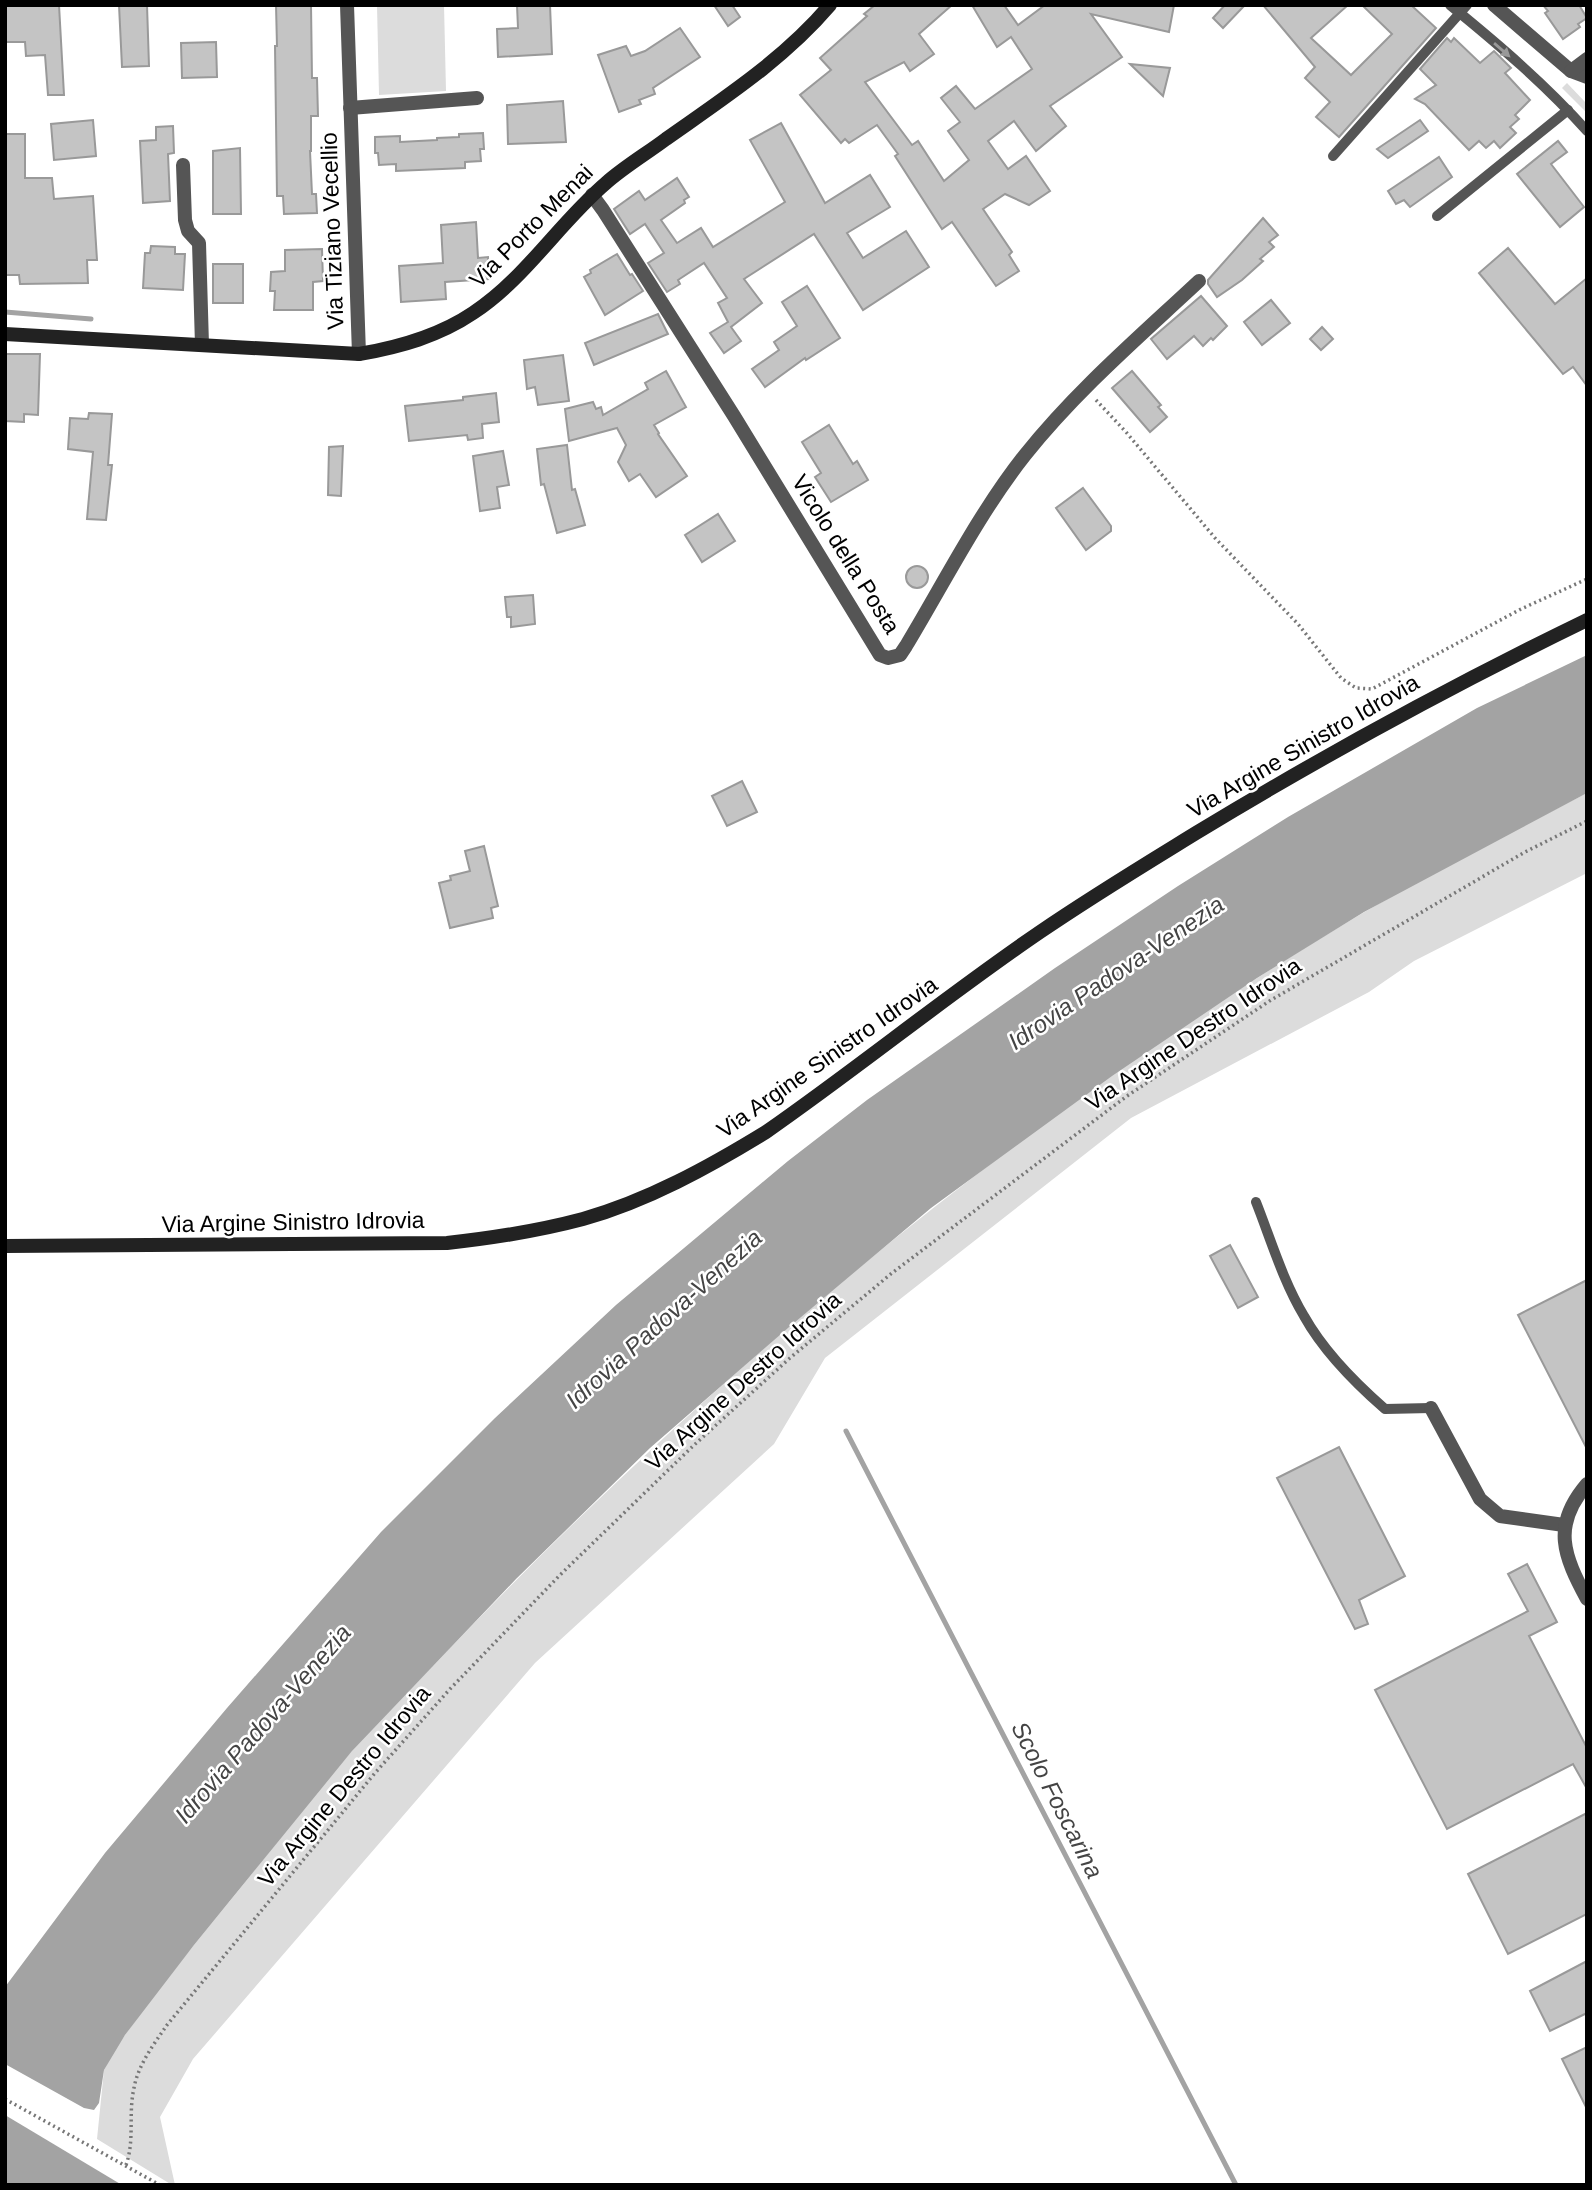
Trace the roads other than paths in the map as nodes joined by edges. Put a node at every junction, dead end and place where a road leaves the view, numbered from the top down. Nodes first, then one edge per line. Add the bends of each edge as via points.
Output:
1 (347, 5) edge
2 (830, 5) edge
3 (1450, 5) edge
4 (1494, 5) edge
5 (1463, 9) edge
6 (1587, 59) edge
7 (1571, 71) junction
8 (1587, 77) edge
9 (477, 98) dead end
10 (350, 107) junction
11 (1568, 110) junction
12 (1587, 131) edge
13 (1333, 156) dead end
14 (183, 165) dead end
15 (592, 195) junction
16 (1437, 216) dead end
17 (1199, 281) dead end
18 (5, 334) edge
19 (202, 345) junction
20 (359, 354) junction
21 (1587, 620) edge
22 (1256, 1202) dead end
23 (5, 1247) edge
24 (1431, 1408) joint
25 (1587, 1485) edge
26 (1564, 1525) junction
27 (1587, 1600) edge

1 - 10 street, Via Tiziano Vecellio
2 - 15 main road, Via Porto Menai via 784,53
3 - 5 lane
4 - 7 street
5 -> 11 lane
5 - 13 lane
6 - 7 street
7 - 8 street
9 - 10 street, Via Tiziano Vecellio
10 - 20 street, Via Tiziano Vecellio
11 - 12 lane
11 - 16 lane
14 - 19 street via 185,220 188,232 199,243
15 - 17 street, Vicolo della Posta via 880,655 888,659 906,646 1026,453 1085,388
15 - 20 main road, Via Porto Menai via 510,282 474,313 419,340
18 - 19 main road, Via Porto Menai
19 - 20 main road, Via Porto Menai
21 - 23 main road, Via Argine Sinistro Idrovia via 1390,721 1144,865 1039,933 765,1132 708,1166 629,1202 554,1226 447,1243
22 - 24 lane via 1303,1316 1349,1377 1384,1409
24 - 26 street via 1480,1500 1500,1516
25 - 26 street via 1574,1499
26 - 27 street via 1570,1568

